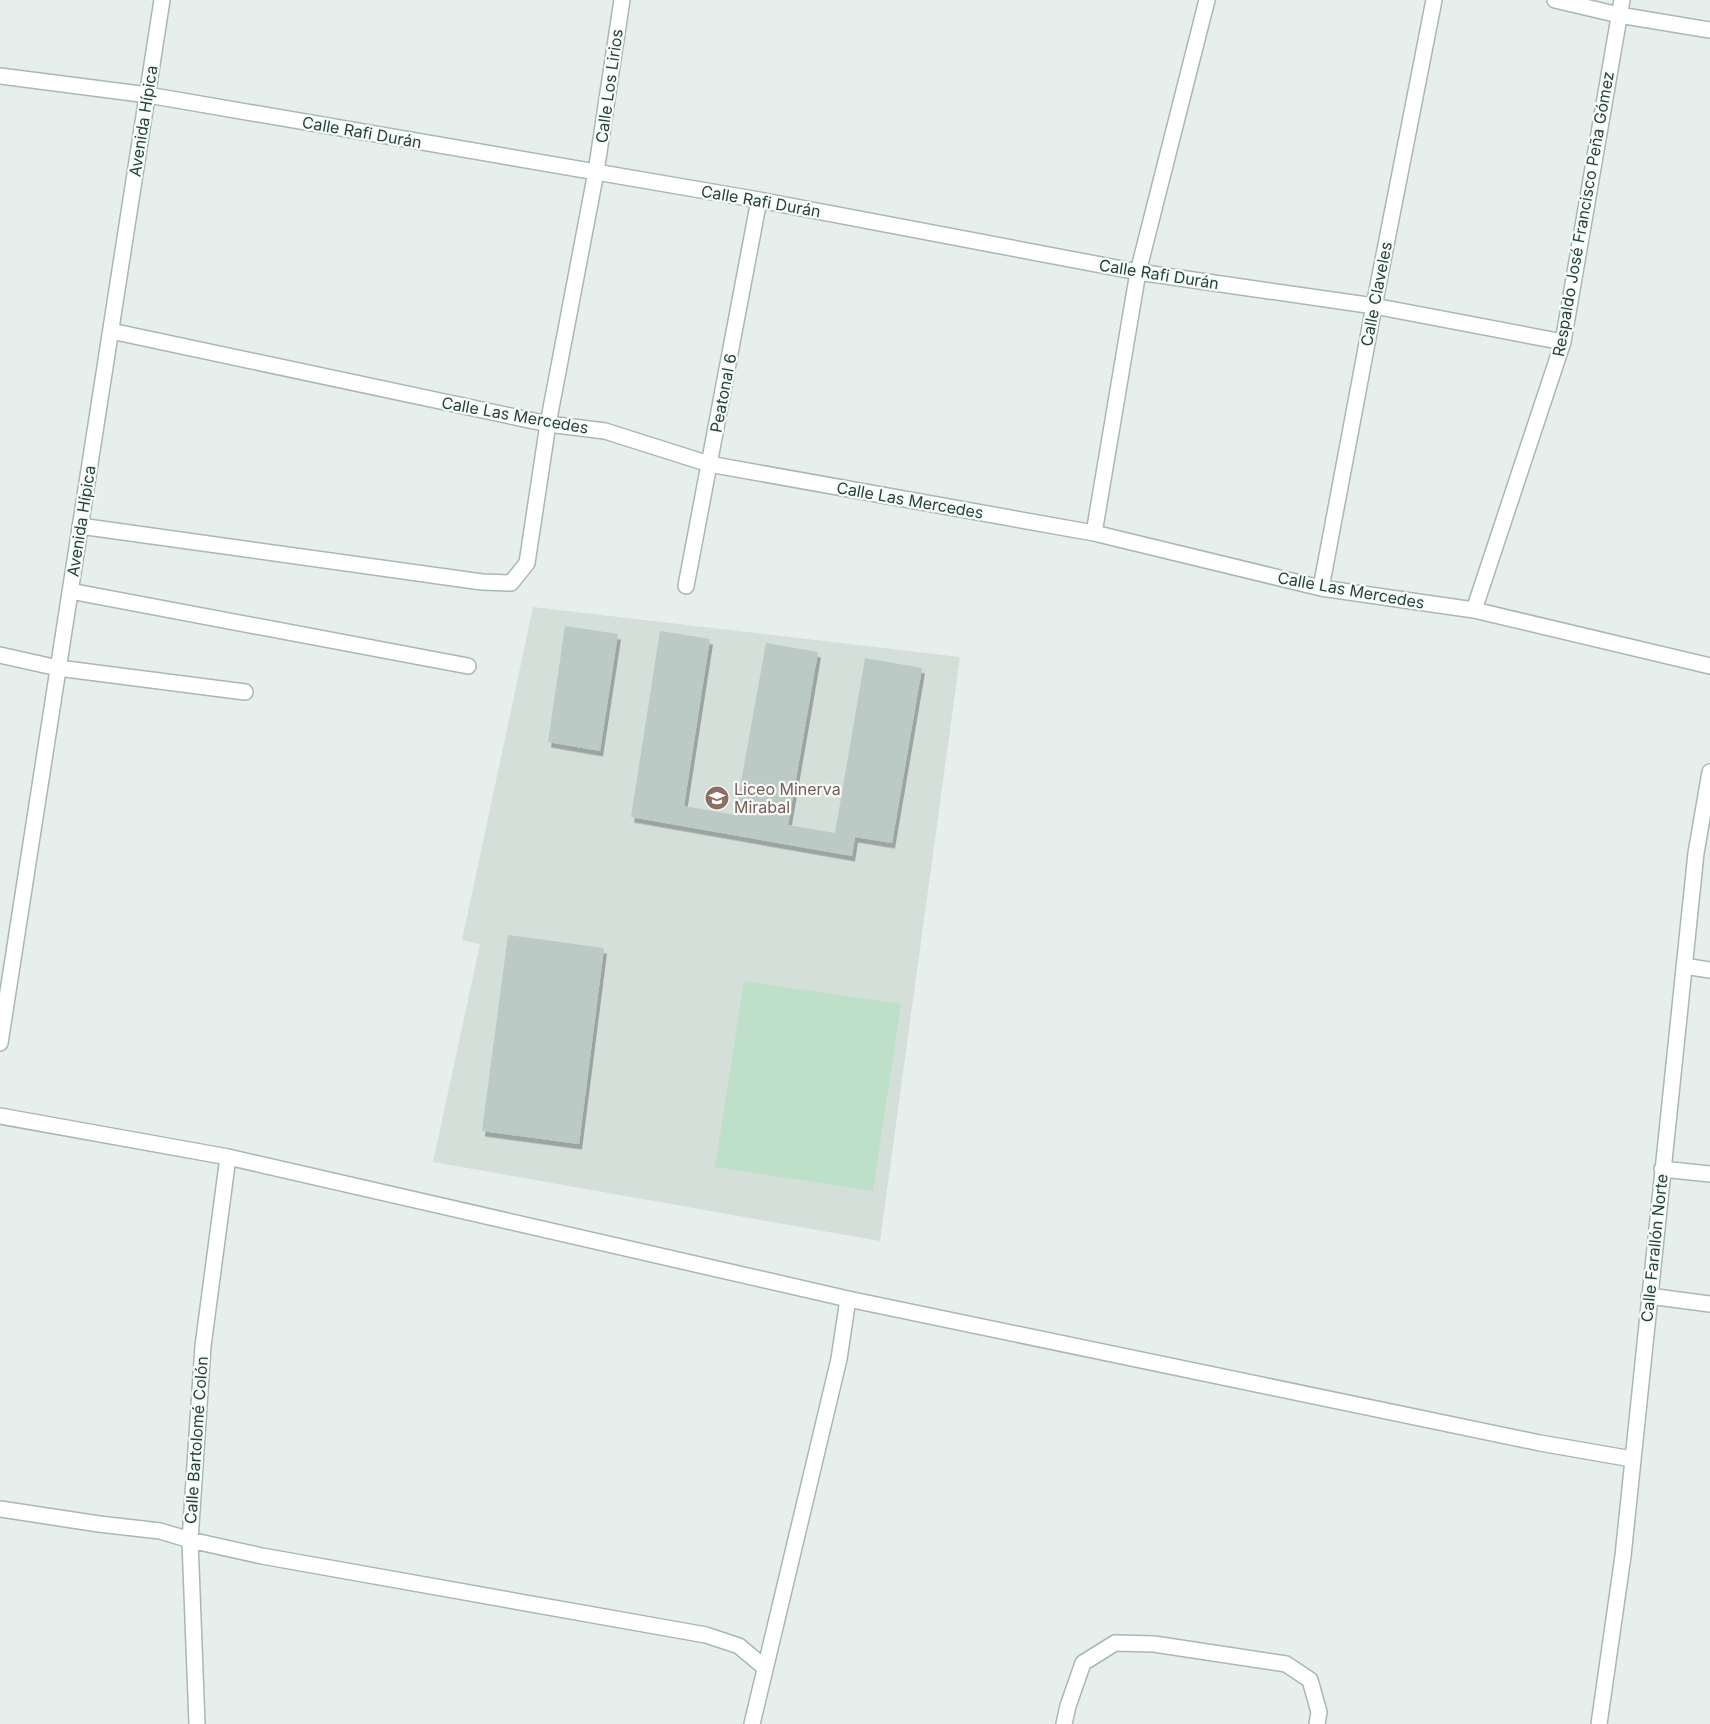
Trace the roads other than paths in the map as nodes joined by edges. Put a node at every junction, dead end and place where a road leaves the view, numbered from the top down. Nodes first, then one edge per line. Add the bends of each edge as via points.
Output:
1 (162, 0) edge
2 (622, 0) edge
3 (1207, 0) edge
4 (1434, 0) edge
5 (1555, 0) edge
6 (1622, 0) edge
7 (1619, 15) junction
8 (1710, 30) edge
9 (0, 76) edge
10 (148, 95) junction
11 (596, 172) junction
12 (759, 200) junction
13 (1138, 272) junction
14 (1374, 306) junction
15 (111, 331) junction
16 (1563, 342) junction
17 (548, 424) junction
18 (710, 464) junction
19 (80, 526) junction
20 (1094, 533) junction
21 (686, 586) dead end
22 (1321, 588) junction
23 (70, 591) junction
24 (1474, 610) junction
25 (0, 655) edge
26 (468, 666) dead end
27 (1710, 666) edge
28 (58, 668) junction
29 (245, 692) dead end
30 (1710, 772) edge
31 (1703, 854) edge
32 (1684, 966) junction
33 (1710, 970) edge
34 (0, 1043) edge
35 (0, 1116) edge
36 (228, 1157) junction
37 (1662, 1169) junction
38 (1710, 1174) edge
39 (1649, 1296) junction
40 (848, 1299) junction
41 (1710, 1304) edge
42 (1632, 1459) junction
43 (0, 1509) edge
44 (190, 1540) junction
45 (764, 1667) junction
46 (197, 1724) edge
47 (752, 1724) edge
48 (1064, 1724) edge
49 (1317, 1724) edge
50 (1599, 1724) edge

1 - 10 street, Avenida Hípica
2 - 11 street, Calle Los Lirios
3 - 13 street
4 - 14 street, Calle Claveles
5 - 7 street
6 - 7 street, Respaldo José Francisco Peña Gómez
7 - 8 street
7 - 16 street, Respaldo José Francisco Peña Gómez
9 - 10 street, Calle Rafi Durán
10 - 11 street, Calle Rafi Durán
10 - 15 street, Avenida Hípica
11 - 12 street, Calle Rafi Durán
11 - 17 street, Calle Los Lirios
12 - 13 street, Calle Rafi Durán
12 - 18 street, Peatonal 6
13 - 14 street, Calle Rafi Durán
13 - 20 street
14 - 16 street, Calle Rafi Durán
14 - 22 street, Calle Claveles
15 - 17 street, Calle Las Mercedes
15 - 19 street, Avenida Hípica
16 - 24 street, Respaldo José Francisco Peña Gómez
17 - 18 street, Calle Las Mercedes via 605,431
17 - 19 street, Calle Los Lirios via 527,563 511,583 482,582
18 - 20 street, Calle Las Mercedes
18 - 21 street, Peatonal 6
19 - 23 street, Avenida Hípica
20 - 22 street, Calle Las Mercedes
22 - 24 street, Calle Las Mercedes
23 - 26 street
23 - 28 street, Avenida Hípica
24 - 27 street, Calle Las Mercedes
25 - 28 street
28 - 29 street
28 - 34 street, Avenida Hípica
30 - 31 street, Calle Farallón Norte
31 - 32 street, Calle Farallón Norte
32 - 33 street
32 - 37 street, Calle Farallón Norte
35 - 36 street
36 - 40 street
36 - 44 street, Calle Bartolomé Colón via 203,1346
37 - 38 street
37 - 39 street, Calle Farallón Norte
39 - 41 street
39 - 42 street, Calle Farallón Norte
40 - 42 street
40 - 45 street via 839,1359
42 - 50 street, Calle Farallón Norte via 1623,1556
43 - 44 street via 160,1531
44 - 45 street via 262,1556 706,1635 739,1646
44 - 46 street, Calle Bartolomé Colón
45 - 47 street
48 - 49 street via 1083,1663 1115,1643 1154,1644 1286,1664 1310,1680 1319,1712

